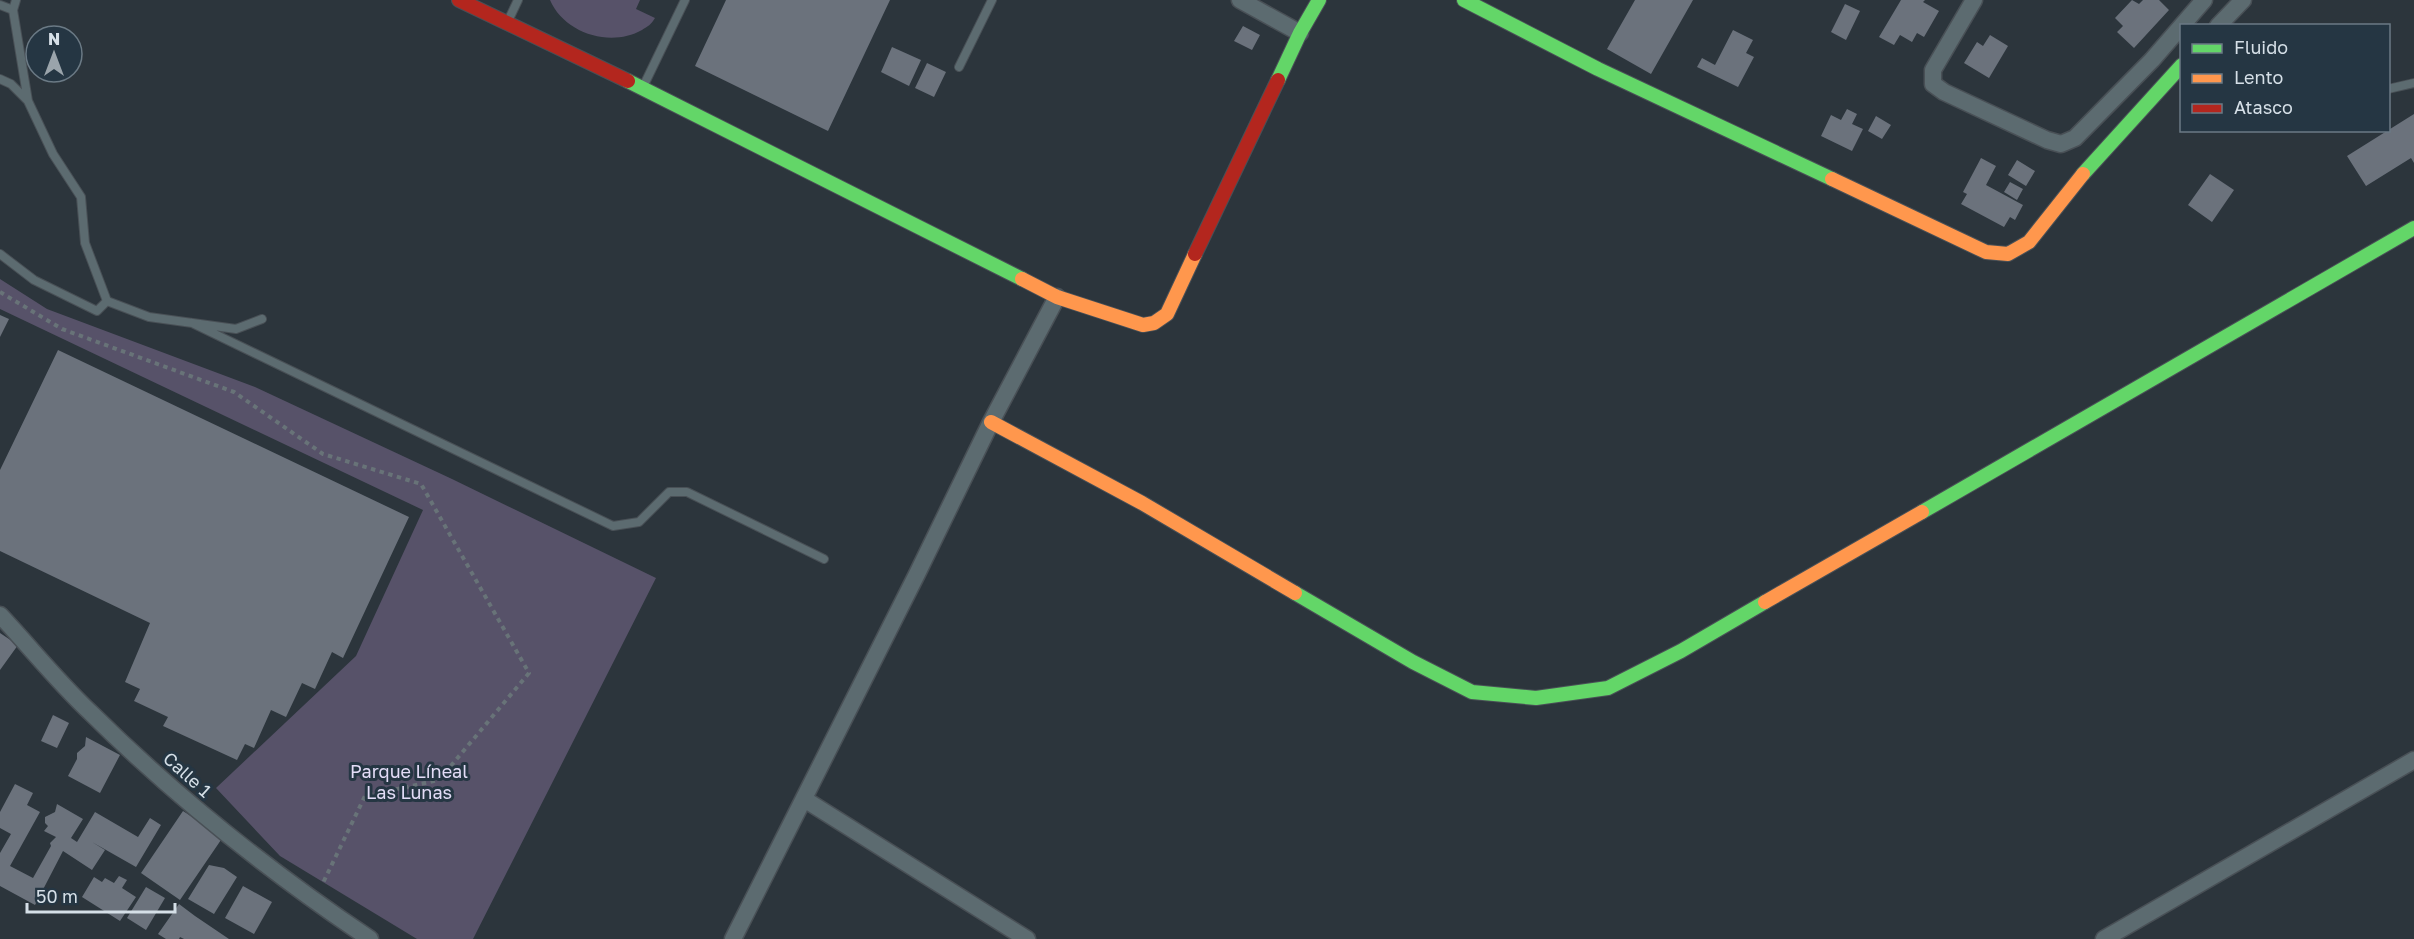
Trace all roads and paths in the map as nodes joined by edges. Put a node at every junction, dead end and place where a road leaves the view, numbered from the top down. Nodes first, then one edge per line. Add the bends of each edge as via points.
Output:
1 (16, 0) edge
2 (459, 0) edge
3 (518, 0) edge
4 (685, 0) edge
5 (992, 0) edge
6 (1240, 0) edge
7 (1319, 0) edge
8 (1464, 0) edge
9 (1974, 0) edge
10 (2204, 0) edge
11 (2243, 0) edge
12 (0, 5) edge
13 (13, 10) junction
14 (507, 23) junction
15 (2183, 24) edge
16 (2220, 24) edge
17 (2180, 28) edge
18 (1300, 33) junction
19 (2180, 66) edge
20 (959, 67) dead end
21 (0, 79) edge
22 (2414, 83) edge
23 (643, 88) junction
24 (2390, 89) edge
25 (28, 101) junction
26 (2414, 228) edge
27 (0, 254) edge
28 (0, 292) edge
29 (1057, 297) junction
30 (107, 302) junction
31 (262, 318) dead end
32 (192, 323) junction
33 (991, 422) junction
34 (824, 559) dead end
35 (0, 615) edge
36 (2414, 760) edge
37 (804, 799) junction
38 (315, 902) junction
39 (370, 939) edge
40 (733, 939) edge
41 (1027, 939) edge
42 (2104, 939) edge

1 - 13 lane
2 - 14 street
3 - 14 lane
4 - 23 lane
5 - 20 lane
6 - 18 street
7 - 18 street
8 - 19 street via 1598,69 1986,252 2008,254 2029,242 2098,155
9 - 17 street via 1933,70 1933,84 2061,144 2075,138
10 - 15 street
11 - 16 street
12 - 13 lane
13 - 25 lane
14 - 23 street
18 - 29 street via 1167,314 1143,325
21 - 25 lane
22 - 24 lane
23 - 29 street
25 - 30 lane via 52,154 81,197 85,243
26 - 33 street via 1681,651 1608,688 1536,698 1472,692 1413,662 1142,503
27 - 30 lane via 34,280 97,311
28 - 38 path via 62,329 234,392 323,453 421,484 529,673 439,780 365,796
29 - 33 street
30 - 32 lane via 149,316
31 - 32 lane via 236,329
32 - 34 lane via 613,526 639,522 669,492 687,492
33 - 37 street
35 - 38 street, Calle 1 via 89,712 181,796
36 - 42 street
37 - 40 street
37 - 41 street
38 - 39 street, Calle 1

